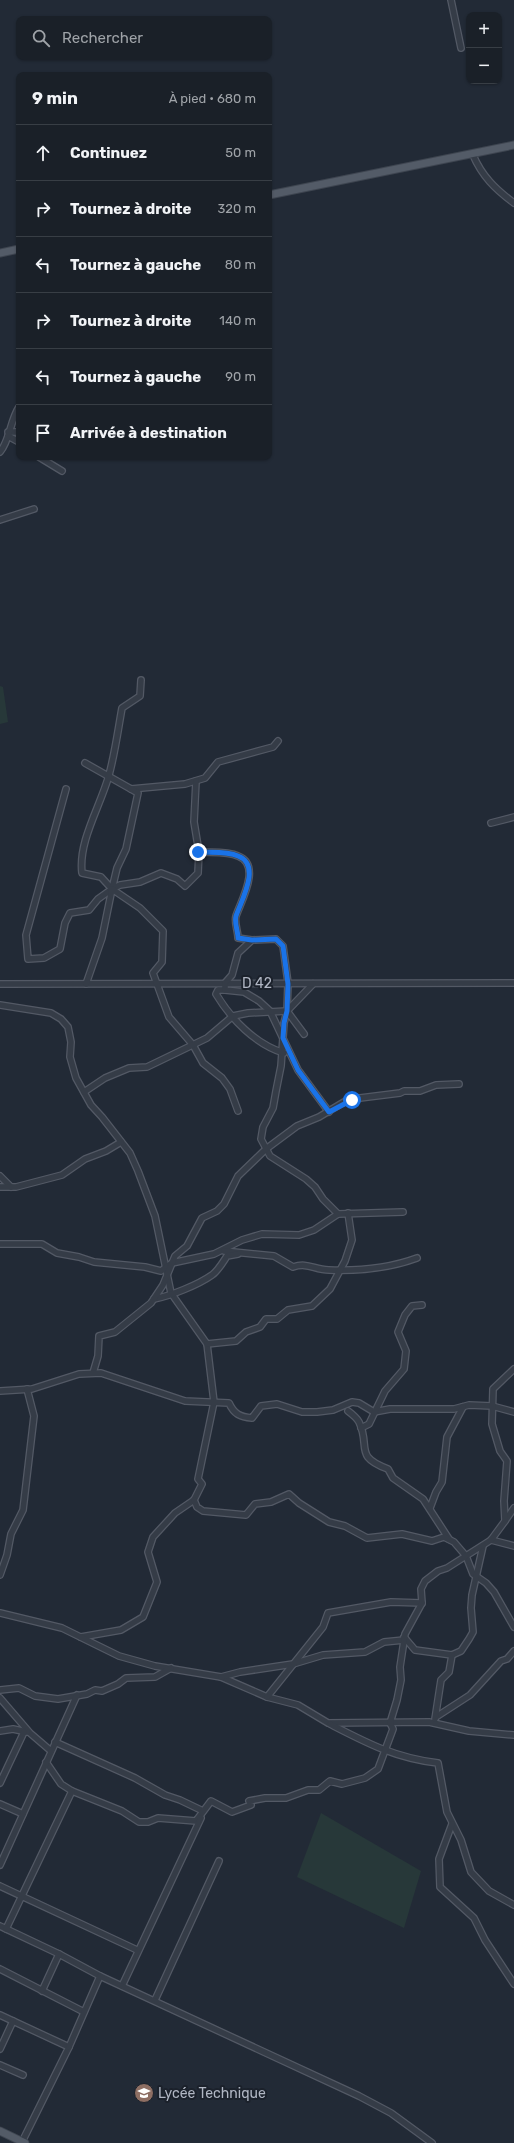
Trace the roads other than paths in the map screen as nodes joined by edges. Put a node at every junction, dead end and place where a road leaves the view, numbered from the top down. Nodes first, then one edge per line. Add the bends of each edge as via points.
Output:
1 (451, 0) edge
2 (461, 48) dead end
3 (514, 145) edge
4 (473, 155) junction
5 (272, 194) edge
6 (514, 203) edge
7 (16, 250) edge
8 (0, 253) edge
9 (16, 416) edge
10 (16, 433) edge
11 (8, 437) junction
12 (0, 438) edge
13 (16, 441) edge
14 (0, 452) edge
15 (44, 460) edge
16 (62, 471) dead end
17 (34, 509) dead end
18 (0, 520) edge
19 (141, 680) dead end
20 (278, 741) dead end
21 (85, 763) dead end
22 (109, 776) junction
23 (196, 781) junction
24 (66, 789) dead end
25 (131, 789) junction
26 (514, 817) edge
27 (491, 823) dead end
28 (198, 852) junction
29 (112, 889) junction
30 (252, 940) junction
31 (514, 983) edge
32 (0, 984) edge
33 (86, 984) junction
34 (156, 984) junction
35 (288, 984) junction
36 (313, 984) junction
37 (225, 987) junction
38 (0, 1005) edge
39 (270, 1011) junction
40 (287, 1011) junction
41 (233, 1016) junction
42 (304, 1034) dead end
43 (283, 1038) junction
44 (193, 1045) junction
45 (282, 1052) junction
46 (290, 1054) junction
47 (459, 1084) dead end
48 (84, 1092) junction
49 (238, 1111) dead end
50 (329, 1112) junction
51 (122, 1142) junction
52 (266, 1149) junction
53 (0, 1176) edge
54 (0, 1187) edge
55 (11, 1187) junction
56 (403, 1212) dead end
57 (348, 1213) junction
58 (338, 1214) junction
59 (0, 1244) edge
60 (221, 1251) junction
61 (245, 1253) junction
62 (417, 1258) dead end
63 (172, 1263) junction
64 (165, 1268) junction
65 (340, 1270) junction
66 (166, 1277) junction
67 (171, 1293) junction
68 (154, 1299) junction
69 (422, 1305) dead end
70 (207, 1344) junction
71 (514, 1369) edge
72 (93, 1373) junction
73 (27, 1389) junction
74 (0, 1391) edge
75 (214, 1402) junction
76 (492, 1406) junction
77 (463, 1407) junction
78 (348, 1411) dead end
79 (374, 1412) junction
80 (514, 1412) edge
81 (361, 1428) junction
82 (194, 1500) junction
83 (430, 1508) junction
84 (514, 1508) edge
85 (505, 1521) junction
86 (450, 1540) junction
87 (491, 1540) junction
88 (483, 1546) junction
89 (514, 1546) edge
90 (466, 1556) junction
91 (0, 1575) edge
92 (476, 1576) junction
93 (422, 1603) junction
94 (0, 1613) edge
95 (514, 1627) edge
96 (81, 1637) junction
97 (404, 1639) junction
98 (514, 1651) edge
99 (452, 1655) junction
100 (293, 1664) junction
101 (171, 1668) junction
102 (221, 1677) junction
103 (0, 1690) edge
104 (77, 1696) junction
105 (267, 1697) junction
106 (0, 1698) edge
107 (435, 1720) junction
108 (328, 1723) junction
109 (390, 1723) junction
110 (0, 1731) edge
111 (24, 1732) junction
112 (30, 1733) junction
113 (514, 1734) edge
114 (55, 1742) junction
115 (51, 1751) junction
116 (385, 1751) junction
117 (46, 1762) junction
118 (0, 1783) edge
119 (72, 1791) junction
120 (210, 1798) dead end
121 (0, 1804) edge
122 (203, 1812) junction
123 (23, 1814) junction
124 (452, 1824) junction
125 (219, 1861) dead end
126 (0, 1865) edge
127 (0, 1886) edge
128 (21, 1896) junction
129 (514, 1905) edge
130 (3, 1927) edge
131 (137, 1950) junction
132 (59, 1954) junction
133 (0, 1969) edge
134 (100, 1976) junction
135 (514, 1984) edge
136 (122, 1986) junction
137 (42, 1991) junction
138 (155, 2000) junction
139 (84, 2012) junction
140 (0, 2015) edge
141 (13, 2021) junction
142 (69, 2047) junction
143 (0, 2049) edge
144 (0, 2065) edge
145 (24, 2075) dead end
146 (0, 2131) edge
147 (24, 2142) edge
148 (432, 2143) edge

1 - 2 street
3 - 4 main road
4 - 5 main road
4 - 6 street via 489,183
7 - 8 main road
9 - 11 street
10 - 11 street
11 - 12 street
11 - 13 street
11 - 14 street
15 - 16 street
17 - 18 street
19 - 22 street via 140,696 122,708
20 - 23 street via 273,747 218,762 206,778
21 - 22 street
22 - 25 street
22 - 29 street via 92,820 81,862 82,873 100,877
23 - 25 street
23 - 28 street via 194,822
24 - 29 street via 26,935 28,959 44,958 60,949 64,923 70,913 89,910
25 - 29 street via 138,793 126,849 117,868
26 - 27 street
28 - 29 street via 198,874 185,886 177,879 161,873 140,882
28 - 30 street via 239,856 247,862 250,870 243,902 236,918 238,938
29 - 33 street via 102,938
29 - 34 street via 140,908 163,931 162,962 153,973
30 - 35 street via 276,939 283,946
30 - 37 street via 238,953 232,975
31 - 36 street, D 42 / D 42
32 - 33 street, D 42 / D 42
33 - 34 street, D 42 / D 42
34 - 37 street, D 42 / D 42
34 - 44 street via 169,1017
35 - 36 street, D 42 / D 42
35 - 37 street, D 42 / D 42
35 - 40 street
36 - 40 street
37 - 39 street via 244,992
37 - 41 street via 216,994
38 - 48 street via 52,1013 61,1019 68,1027 70,1057 76,1078
39 - 40 street
39 - 41 street
39 - 43 street
40 - 42 street
40 - 43 street
41 - 44 street via 207,1038
41 - 45 street via 252,1037
43 - 45 street
43 - 46 street
44 - 48 street via 147,1067 129,1068 105,1078
44 - 49 street via 203,1063 222,1078
45 - 46 street
45 - 52 street via 273,1108 263,1127 261,1139
46 - 50 street via 305,1080
47 - 50 street via 436,1085 420,1091 360,1098 344,1102
48 - 51 street via 91,1105
50 - 52 street via 297,1126
51 - 55 street via 85,1159 62,1174
51 - 64 street via 130,1153 155,1216
52 - 58 street via 276,1160 315,1187 323,1200
52 - 63 street via 238,1176 224,1204 217,1211 202,1218 187,1246
53 - 55 street
54 - 55 street
56 - 57 street
57 - 58 street
57 - 65 street via 352,1240
58 - 60 street via 314,1230 299,1235 262,1234 242,1240
59 - 64 street via 42,1244 57,1253 94,1262 162,1271
60 - 61 street
60 - 63 street
61 - 65 street via 274,1256 293,1267 302,1264 326,1270
61 - 67 street via 227,1256 213,1275
62 - 65 street via 401,1264 384,1265 368,1270
63 - 64 street
63 - 66 street
64 - 66 street
65 - 70 street via 330,1289 312,1306 288,1310 277,1319 266,1319 260,1327 246,1332 236,1340
66 - 67 street
66 - 68 street
67 - 68 street via 167,1297
67 - 70 street
68 - 72 street via 115,1332 99,1336 98,1356
69 - 79 street via 412,1306 400,1326 399,1339 406,1351 404,1369 385,1391
70 - 75 street
71 - 76 street via 493,1388
72 - 73 street via 79,1374
72 - 75 street via 101,1373 185,1402
73 - 74 street
73 - 91 street via 34,1416 23,1510 11,1534
75 - 79 street via 229,1403 233,1412 252,1418 261,1406 277,1404 302,1412 317,1412 333,1410 352,1402
75 - 82 street via 201,1457 198,1479 202,1484
76 - 77 street
76 - 80 street
76 - 85 street via 492,1424 500,1451 507,1461
77 - 79 street via 390,1409
77 - 83 street via 447,1437 442,1482
78 - 81 street via 359,1421
79 - 81 street via 369,1424
81 - 83 street via 363,1448 369,1458 388,1469 393,1478 410,1488
82 - 86 street via 197,1507 203,1511 246,1515 255,1504 271,1502 289,1494 329,1522 346,1526 367,1538 402,1534 432,1541 444,1537
82 - 96 street via 175,1513 153,1536 148,1552 157,1582 143,1617 121,1630
83 - 86 street
84 - 85 street
85 - 87 street
86 - 90 street
87 - 88 street
87 - 89 street
88 - 90 street
88 - 92 street
90 - 92 street
90 - 93 street via 425,1581 421,1589
92 - 95 street via 494,1592
92 - 99 street via 471,1608 473,1632 461,1650
93 - 97 street
93 - 100 street via 391,1602 328,1613 323,1627
94 - 96 street via 62,1628
96 - 101 street via 119,1656
97 - 99 street via 415,1650
97 - 100 street via 384,1642 365,1652 323,1655
97 - 109 street via 398,1700
98 - 107 street via 507,1659 501,1661 470,1695
99 - 107 street via 449,1672 441,1680
100 - 102 street
100 - 105 street
101 - 102 street
101 - 104 street via 155,1677 126,1678 102,1691 94,1690
102 - 105 street
103 - 104 street via 19,1688 35,1696 58,1699
104 - 114 street
105 - 108 street via 298,1705
106 - 112 street
107 - 109 street
107 - 113 street via 469,1731
108 - 109 street
108 - 116 street
109 - 116 street via 393,1729
110 - 111 street via 14,1729
111 - 112 street
111 - 118 street
112 - 115 street
114 - 115 street
114 - 122 street
115 - 117 street
116 - 122 street via 378,1769 365,1778 342,1784 330,1781 319,1790 308,1790 286,1798 249,1801 251,1806 232,1812 211,1801
116 - 124 street via 412,1760 438,1762 447,1812
117 - 119 street via 57,1779
117 - 123 street
119 - 122 street via 122,1811 139,1822 158,1818 196,1821
119 - 128 street
120 - 122 street
121 - 123 street
122 - 131 street
123 - 126 street
124 - 129 street via 461,1840 471,1872 489,1891
124 - 135 street via 439,1859 440,1887 474,1918
125 - 138 street
127 - 128 street
128 - 130 street
128 - 131 street
130 - 132 street
131 - 136 street
132 - 134 street
132 - 137 street
133 - 137 street
134 - 136 street
134 - 139 street
136 - 138 street
137 - 139 street
138 - 148 street via 359,2096 391,2113
139 - 142 street
140 - 141 street
141 - 142 street
141 - 143 street
142 - 147 street
144 - 145 street
146 - 147 main road

